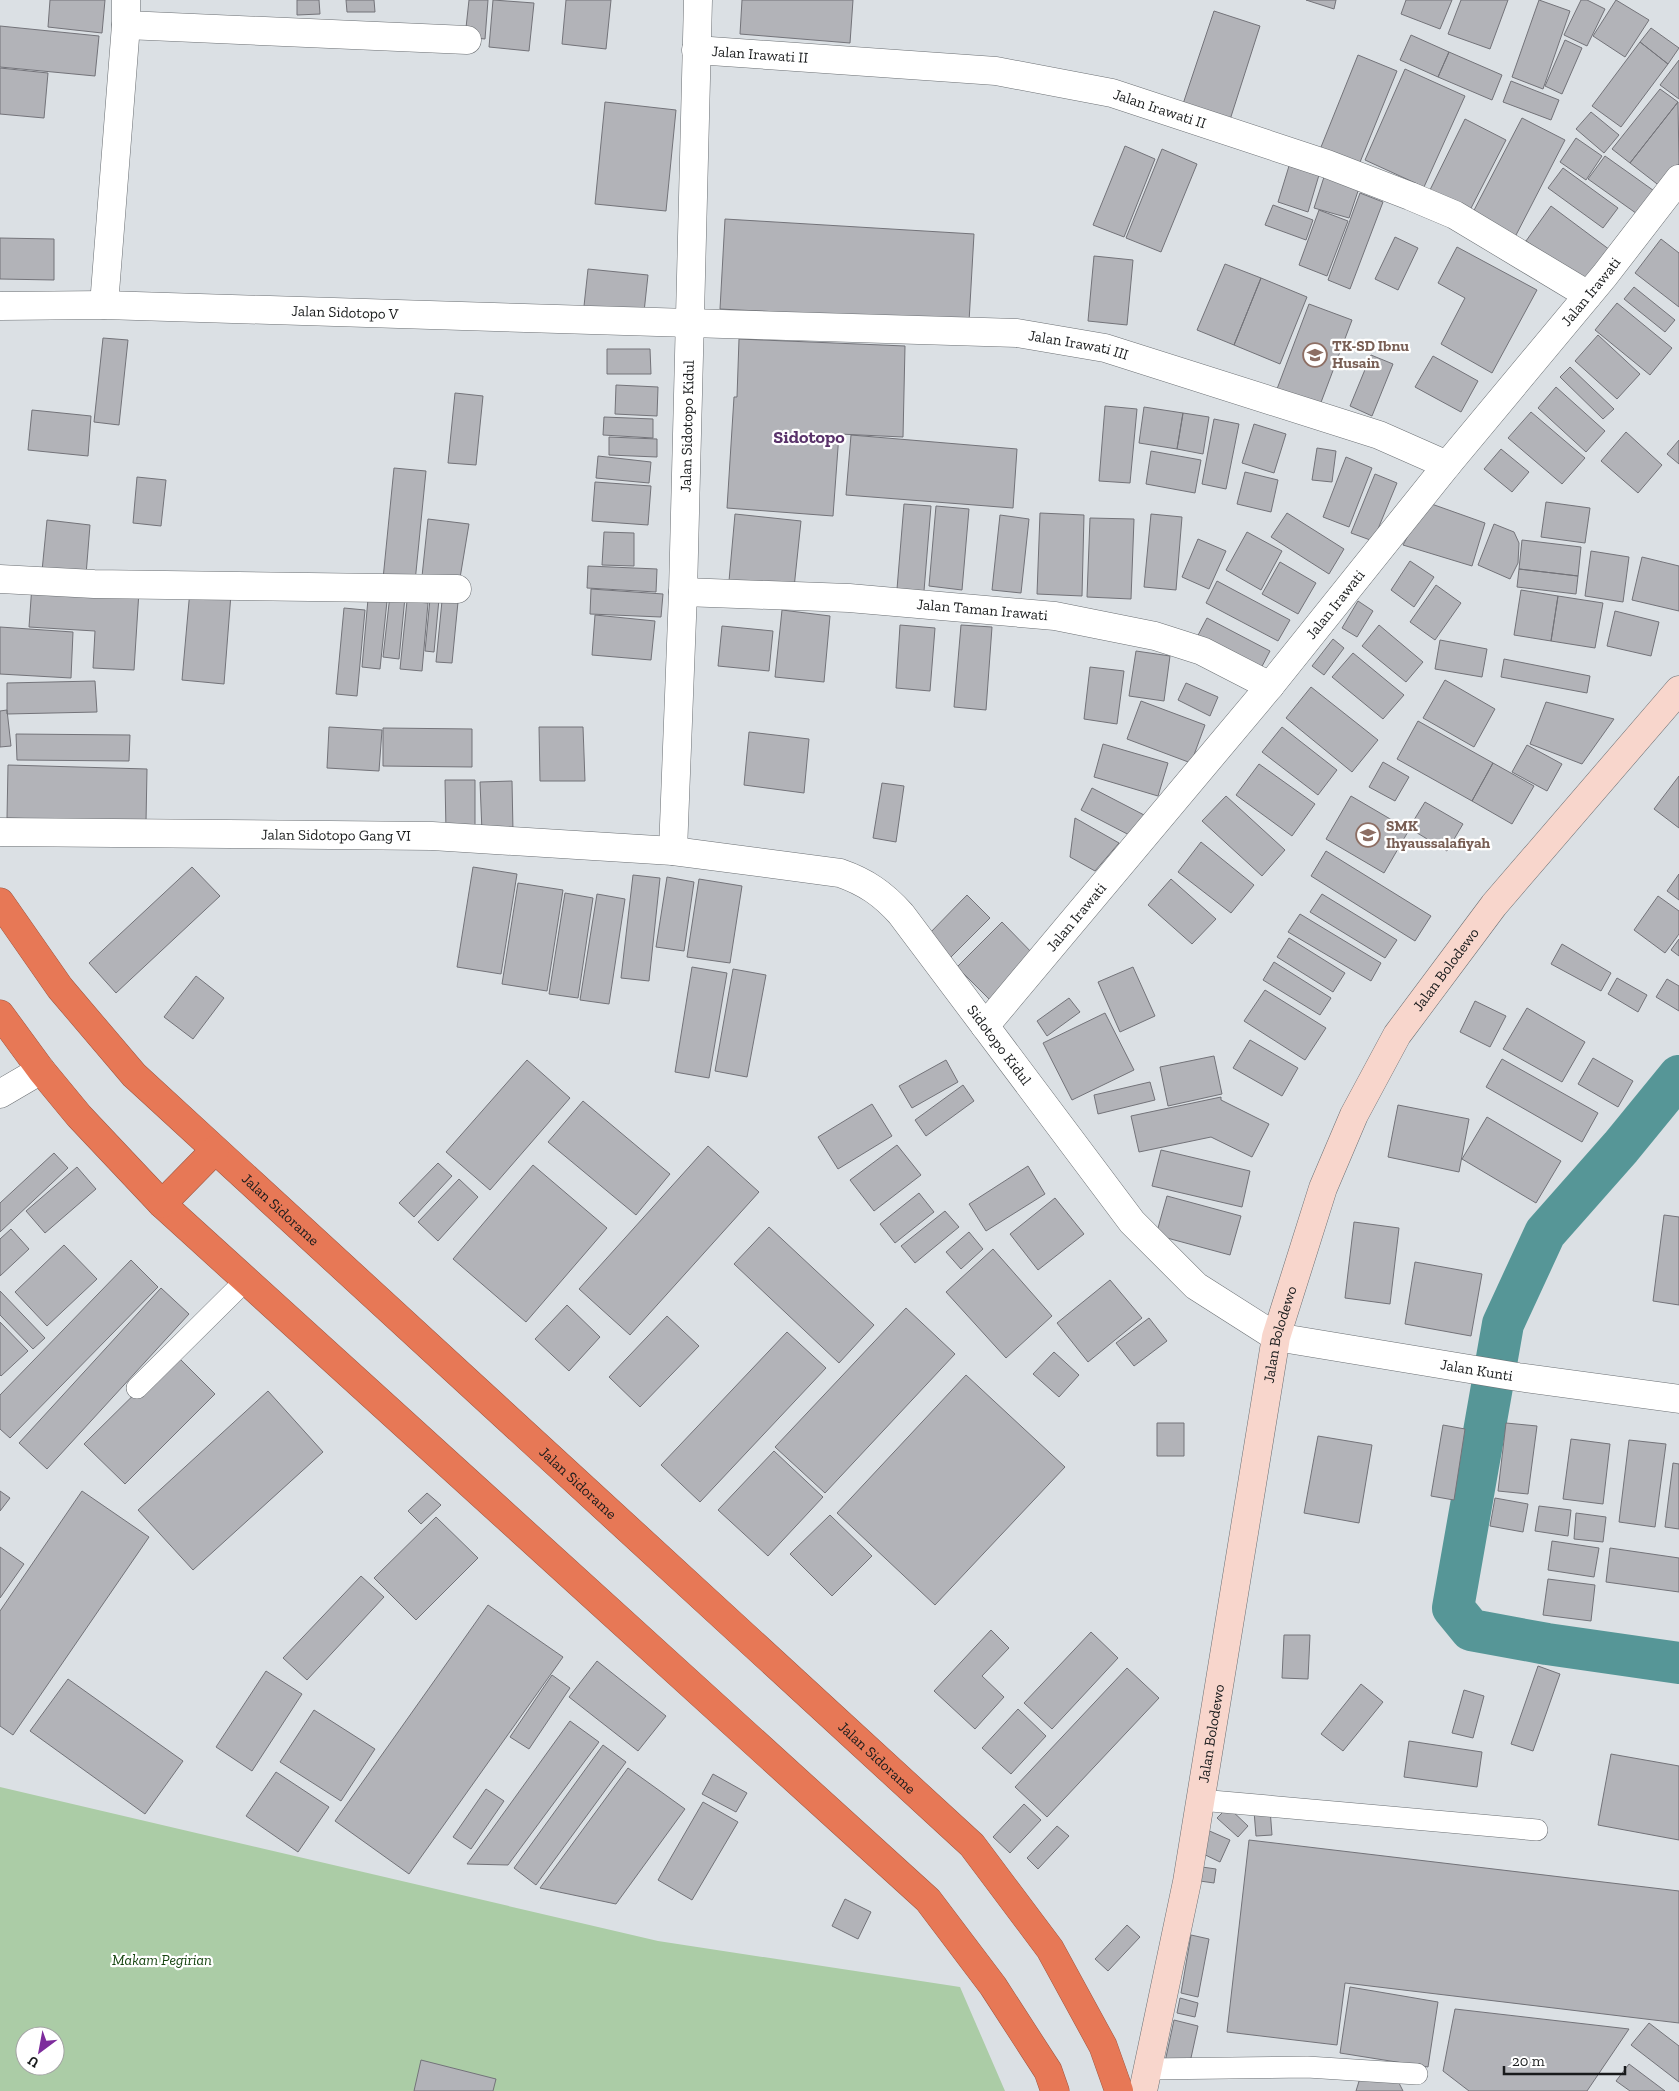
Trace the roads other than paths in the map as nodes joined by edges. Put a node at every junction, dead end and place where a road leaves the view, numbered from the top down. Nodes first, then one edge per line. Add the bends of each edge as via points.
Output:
1 (698, 0) edge
2 (126, 12) edge
3 (467, 40) dead end
4 (696, 50) junction
5 (1679, 179) edge
6 (1588, 295) junction
7 (104, 305) junction
8 (0, 306) edge
9 (690, 324) junction
10 (1447, 465) junction
11 (0, 579) edge
12 (457, 589) dead end
13 (683, 592) junction
14 (1270, 686) junction
15 (1679, 690) edge
16 (0, 832) edge
17 (673, 851) junction
18 (0, 902) edge
19 (0, 1014) edge
20 (985, 1026) junction
21 (40, 1070) junction
22 (0, 1094) edge
23 (215, 1150) junction
24 (162, 1204) junction
25 (246, 1280) junction
26 (1276, 1337) junction
27 (137, 1388) dead end
28 (1679, 1399) edge
29 (1200, 1800) junction
30 (1537, 1830) dead end
31 (1417, 2074) dead end
32 (1146, 2080) edge
33 (1055, 2091) edge
34 (1119, 2091) edge

1 - 4 street, Jalan Sidotopo Kidul
2 - 3 street
2 - 7 street
4 - 6 street, Jalan Irawati II via 996,71 1112,93 1318,161 1410,196 1454,215
4 - 9 street, Jalan Sidotopo Kidul
5 - 6 street, Jalan Irawati
6 - 10 street, Jalan Irawati
7 - 8 street, Jalan Sidotopo V
7 - 9 street, Jalan Sidotopo V
9 - 10 street, Jalan Irawati III via 1017,333 1106,348 1379,435
9 - 13 street, Jalan Sidotopo Kidul
10 - 14 street, Jalan Irawati
11 - 12 street via 94,584
13 - 14 street, Jalan Taman Irawati via 849,598 1055,616 1155,636 1202,651
13 - 17 street, Jalan Sidotopo Kidul
14 - 20 street, Jalan Irawati
15 - 26 street, Jalan Bolodewo via 1494,905 1397,1035 1354,1114 1323,1188
16 - 17 street, Jalan Sidotopo Gang VI via 432,836
17 - 20 street, Sidotopo Kidul via 840,873 859,880 876,890 901,914
18 - 23 highway, Jalan Sidorame via 60,988 134,1075
19 - 21 highway
20 - 26 street, Sidotopo Kidul via 1132,1222 1196,1286
21 - 22 street
21 - 24 highway
23 - 24 highway
23 - 34 highway, Jalan Sidorame via 972,1846 1050,1949 1103,2046
24 - 25 highway
25 - 27 lane
25 - 33 highway via 928,1900 992,1986 1048,2071
26 - 28 street, Jalan Kunti
26 - 29 street, Jalan Bolodewo
29 - 30 lane
29 - 32 street, Jalan Bolodewo via 1185,1892
31 - 32 lane via 1307,2067

